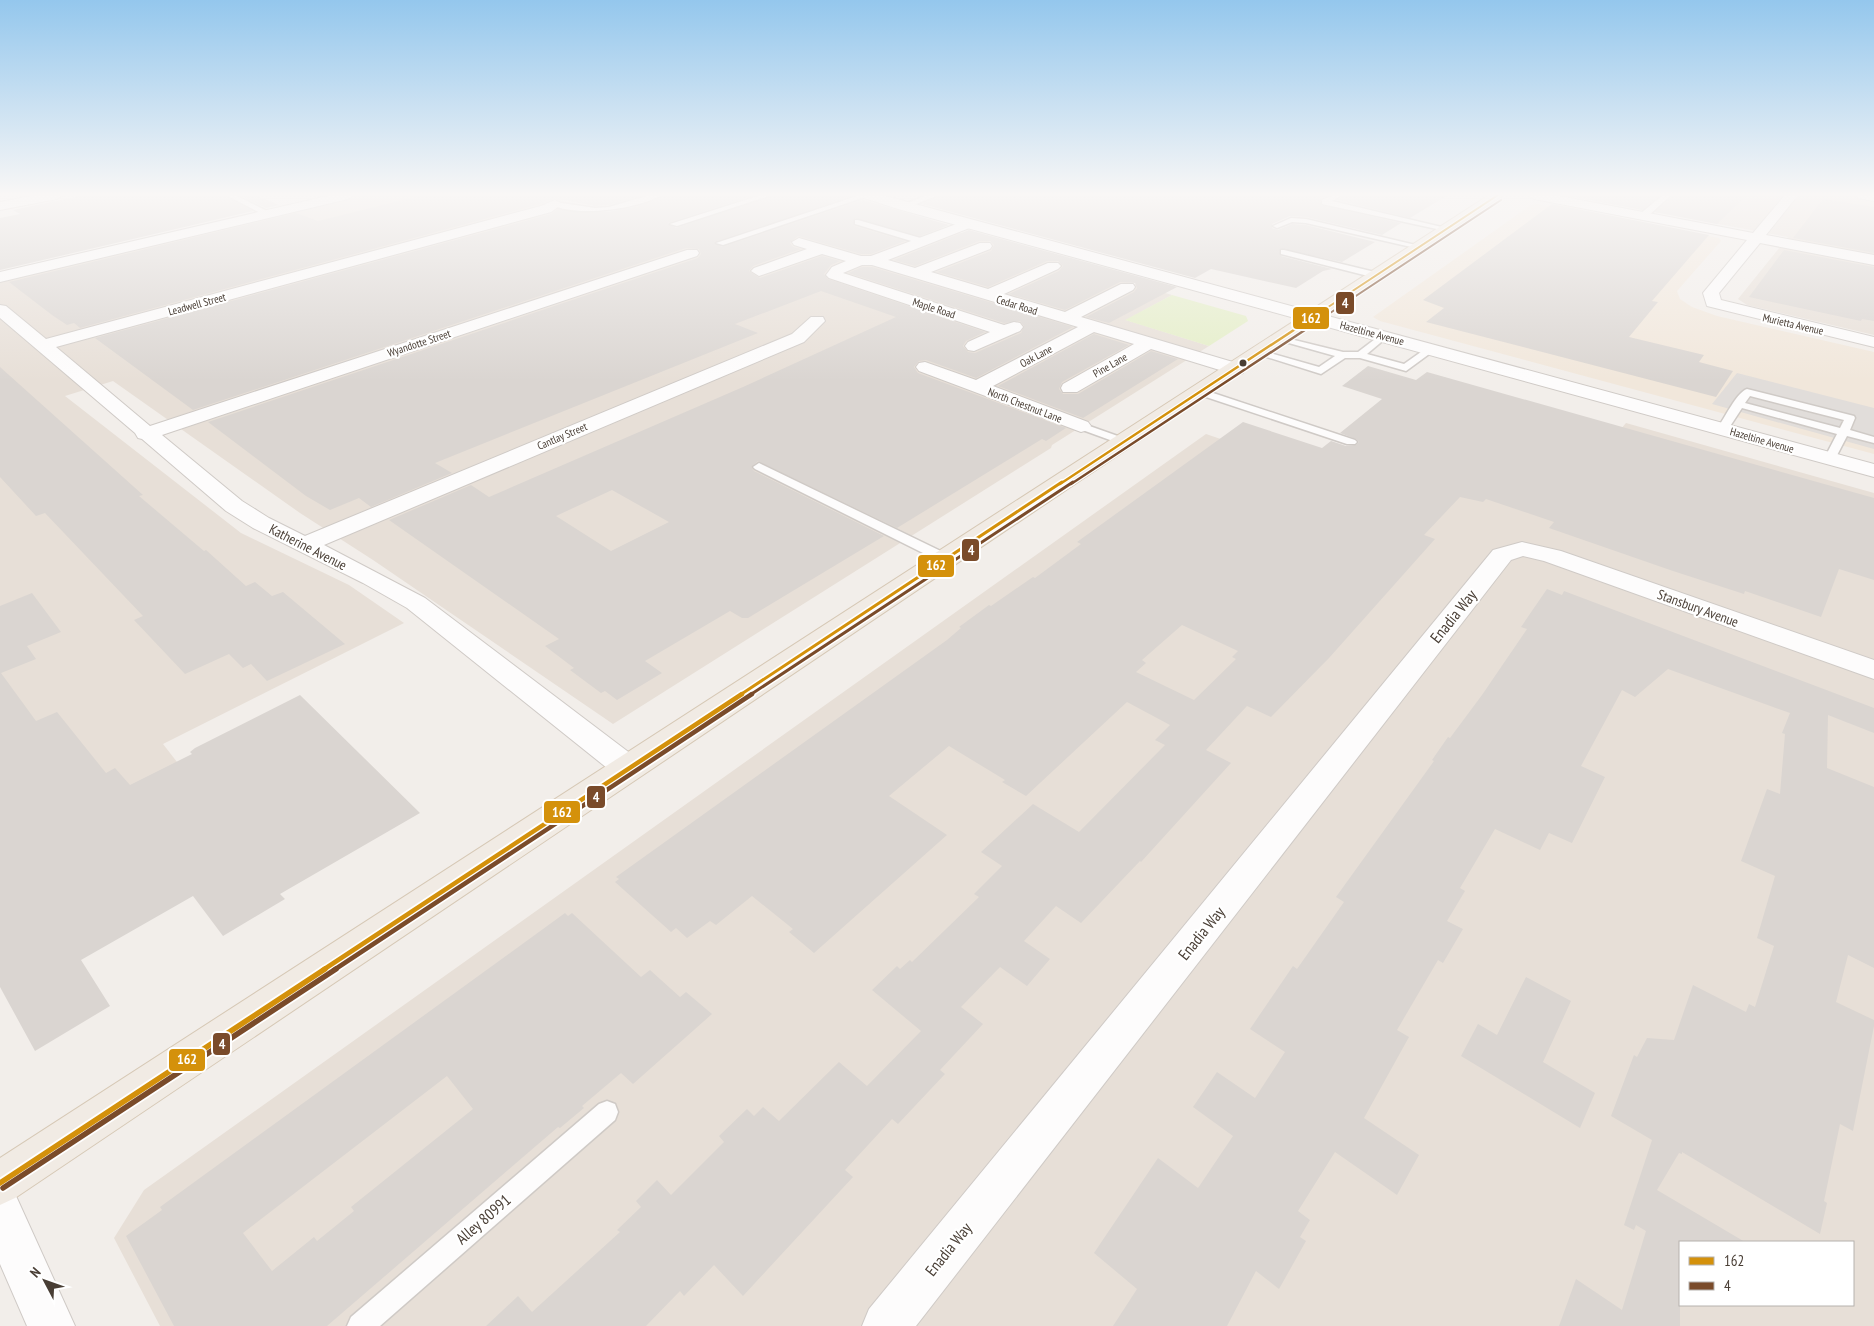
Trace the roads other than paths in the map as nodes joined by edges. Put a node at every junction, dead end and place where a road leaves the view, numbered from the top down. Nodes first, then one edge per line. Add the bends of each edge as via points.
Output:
1 (86, 257) edge
2 (370, 257) edge
3 (680, 257) edge
4 (799, 257) edge
5 (851, 257) edge
6 (877, 257) edge
7 (957, 257) edge
8 (1089, 257) edge
9 (1304, 257) edge
10 (1404, 257) edge
11 (1742, 257) edge
12 (1858, 257) edge
13 (1874, 260) edge
14 (866, 261) junction
15 (1053, 266) dead end
16 (759, 271) dead end
17 (916, 273) junction
18 (1376, 275) junction
19 (0, 277) edge
20 (1127, 287) dead end
21 (987, 296) junction
22 (0, 310) edge
23 (1042, 312) junction
24 (1068, 317) junction
25 (1312, 317) junction
26 (817, 321) dead end
27 (1094, 325) junction
28 (1004, 331) junction
29 (1384, 336) junction
30 (1281, 338) junction
31 (1150, 342) junction
32 (1874, 342) edge
33 (41, 346) junction
34 (974, 346) dead end
35 (1431, 349) junction
36 (1259, 353) junction
37 (1343, 355) junction
38 (1360, 355) junction
39 (925, 367) dead end
40 (1236, 369) junction
41 (977, 387) junction
42 (1070, 388) dead end
43 (1201, 392) junction
44 (1081, 426) joint
45 (1723, 429) junction
46 (1844, 432) junction
47 (145, 434) junction
48 (1874, 440) edge
49 (1125, 442) junction
50 (1351, 442) dead end
51 (1830, 459) junction
52 (759, 467) dead end
53 (1874, 471) edge
54 (304, 545) junction
55 (1522, 549) joint
56 (946, 559) junction
57 (1874, 670) edge
58 (628, 768) junction
59 (607, 1112) dead end
60 (0, 1183) edge
61 (0, 1212) edge
62 (51, 1326) edge
63 (360, 1326) edge
64 (886, 1326) edge

1 - 19 street
2 - 33 street, Leadwell Street
3 - 47 street, Wyandotte Street
4 - 16 street
5 - 14 street, Cedar Road
6 - 14 street, Maple Road
7 - 17 street
8 - 25 street, Hazeltine Avenue
9 - 18 lane
10 - 18 main road
11 - 32 street, Murietta Avenue via 1711,294 1713,303
12 - 13 street
14 - 17 street, Cedar Road
14 - 28 street, Maple Road via 837,270 834,274
15 - 21 street
17 - 21 street, Cedar Road
18 - 25 main road
20 - 24 street
21 - 23 street, Cedar Road
22 - 33 street, Katherine Avenue
23 - 24 street, Cedar Road
23 - 28 street
24 - 27 street, Cedar Road
25 - 29 street, Hazeltine Avenue
25 - 30 main road
26 - 54 street, Cantlay Street via 798,338
27 - 31 street, Cedar Road
27 - 41 street, Oak Lane
28 - 34 street
29 - 35 street, Hazeltine Avenue
29 - 38 lane
30 - 36 main road
30 - 37 lane
31 - 40 street, Cedar Road
31 - 42 street, Pine Lane
33 - 47 street, Katherine Avenue
35 - 38 lane via 1406,368
35 - 45 street, Hazeltine Avenue
36 - 37 lane via 1321,372
36 - 40 main road
37 - 38 lane
39 - 41 street, North Chestnut Lane
40 - 43 main road
41 - 44 street, North Chestnut Lane
43 - 49 main road
43 - 50 lane
44 - 49 lane, North Chestnut Lane
45 - 46 lane via 1738,404
45 - 51 street, Hazeltine Avenue
46 - 48 lane
46 - 51 lane
47 - 54 street, Katherine Avenue via 234,506
49 - 56 main road
51 - 53 street, Hazeltine Avenue
52 - 56 lane
54 - 58 street, Katherine Avenue via 416,603
55 - 57 street, Stansbury Avenue via 1552,556
55 - 64 street, Enadia Way via 1502,555
56 - 58 main road
58 - 60 main road
59 - 63 lane, Alley 80991
61 - 62 street

